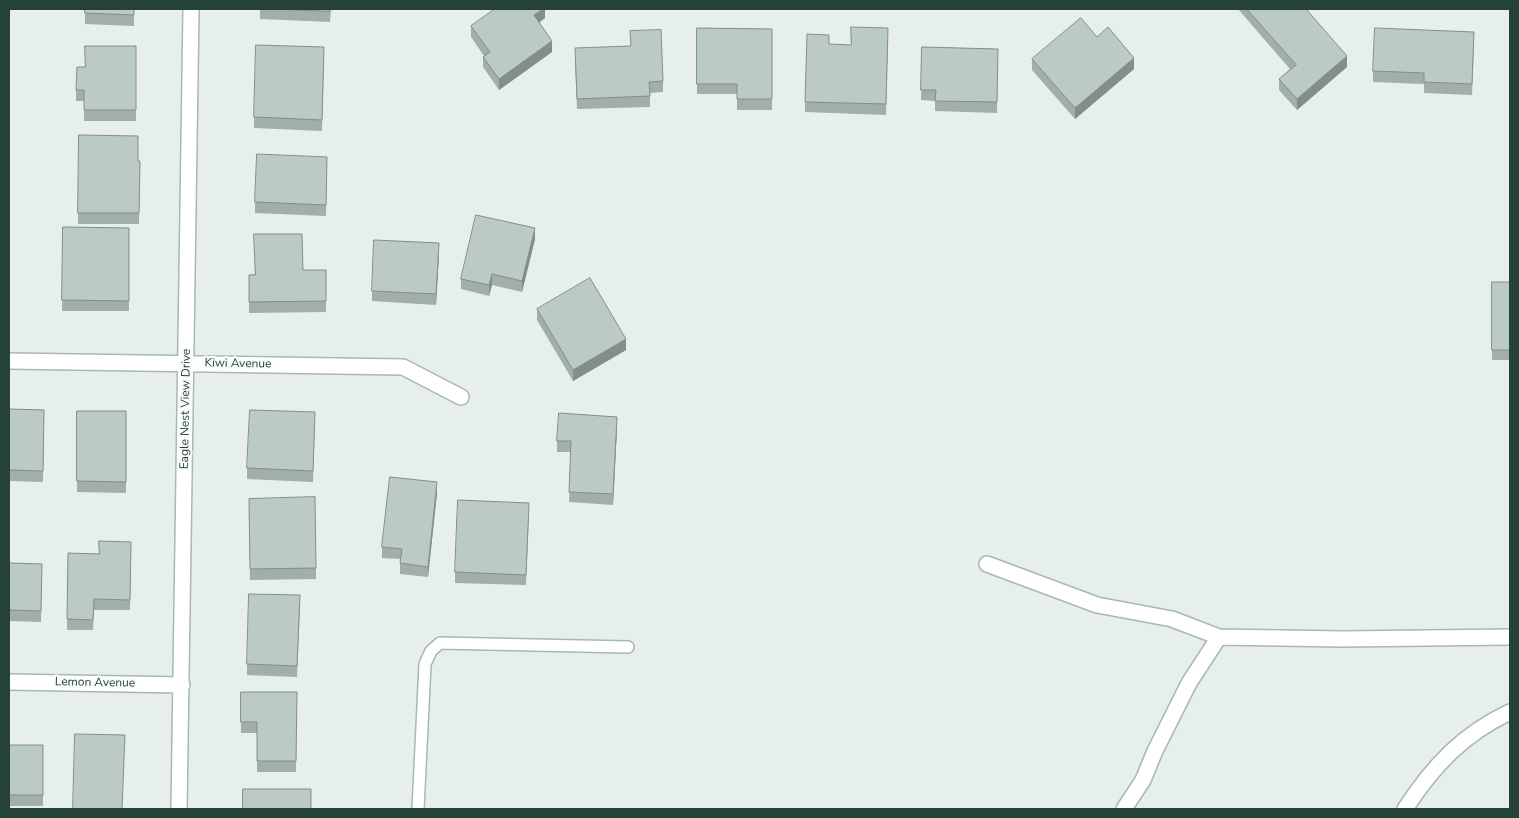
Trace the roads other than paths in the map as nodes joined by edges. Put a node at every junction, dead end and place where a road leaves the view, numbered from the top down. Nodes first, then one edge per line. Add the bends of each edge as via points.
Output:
1 (191, 9) edge
2 (9, 361) edge
3 (186, 363) junction
4 (461, 397) dead end
5 (987, 564) dead end
6 (1219, 637) junction
7 (1510, 637) edge
8 (628, 647) dead end
9 (9, 682) edge
10 (182, 685) junction
11 (1510, 712) edge
12 (180, 809) edge
13 (418, 809) edge
14 (1124, 809) edge
15 (1405, 809) edge

1 - 3 street, Eagle Nest View Drive
2 - 3 street, Kiwi Avenue
3 - 4 street, Kiwi Avenue via 402,367
3 - 10 street, Eagle Nest View Drive
5 - 6 street via 1098,605 1172,619
6 - 7 street
6 - 14 street via 1189,683 1143,780
8 - 13 lane via 440,643 431,651 425,664
9 - 10 street, Lemon Avenue
10 - 12 street, Eagle Nest View Drive
11 - 15 street via 1474,733 1443,758

